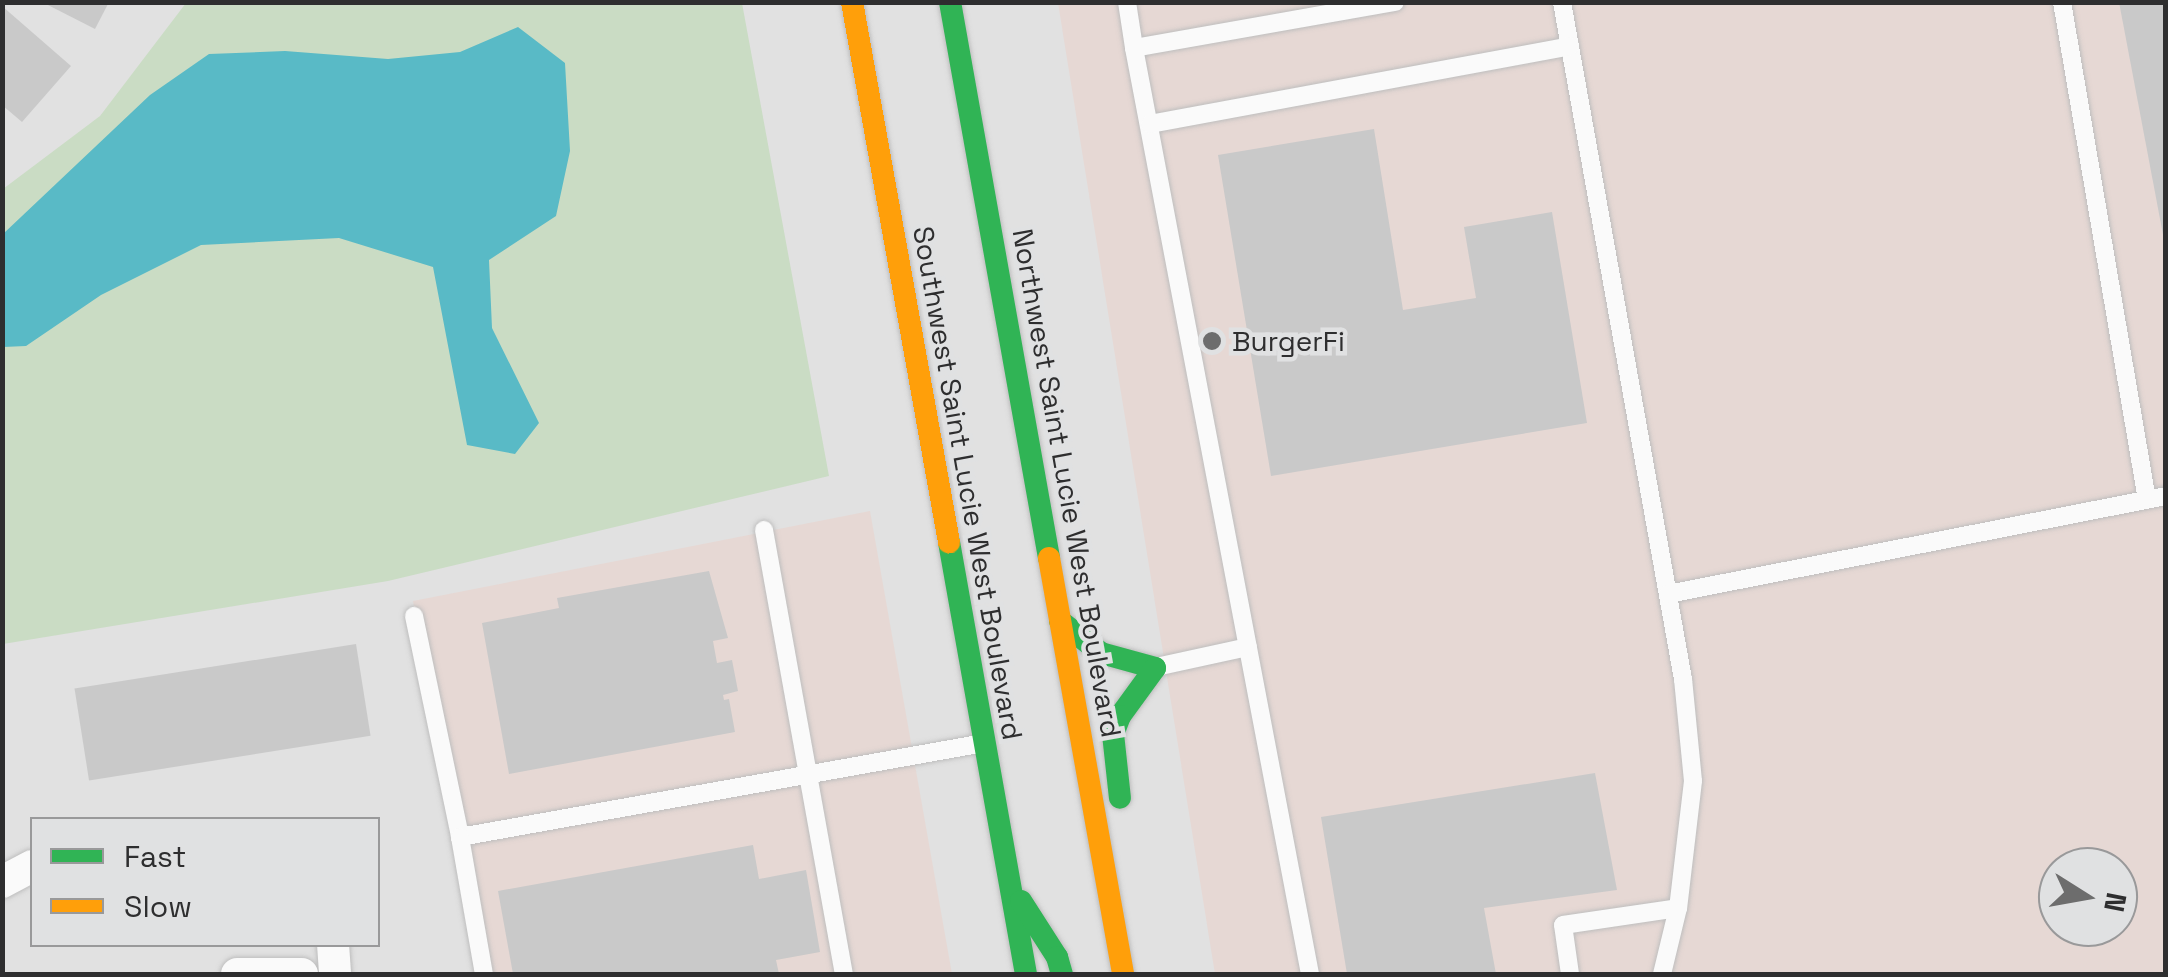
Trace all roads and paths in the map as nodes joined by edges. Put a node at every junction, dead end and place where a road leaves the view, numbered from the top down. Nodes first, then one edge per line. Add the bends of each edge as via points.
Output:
1 (852, 2) edge
2 (950, 2) edge
3 (1127, 2) edge
4 (1395, 2) edge
5 (1562, 2) edge
6 (2062, 2) edge
7 (1570, 46) junction
8 (1134, 48) junction
9 (1150, 124) junction
10 (2156, 498) edge
11 (764, 530) dead end
12 (1668, 594) junction
13 (414, 616) dead end
14 (1060, 621) junction
15 (1248, 647) junction
16 (1155, 668) junction
17 (985, 743) junction
18 (811, 774) junction
19 (1122, 815) dead end
20 (460, 838) junction
21 (30, 867) edge
22 (2, 882) edge
23 (1010, 886) junction
24 (1678, 908) junction
25 (333, 947) edge
26 (237, 974) edge
27 (302, 974) edge
28 (335, 974) edge
29 (484, 974) edge
30 (844, 974) edge
31 (1026, 974) edge
32 (1062, 974) edge
33 (1123, 974) edge
34 (1310, 974) edge
35 (1570, 974) edge
36 (1662, 974) edge

1 - 17 main road, Southwest Saint Lucie West Boulevard
2 - 14 main road, Northwest Saint Lucie West Boulevard
3 - 8 lane
4 - 8 lane
5 - 7 lane
6 - 10 lane
7 - 9 lane
7 - 12 lane
8 - 9 lane
9 - 15 lane
10 - 12 lane
11 - 18 lane
12 - 24 lane via 1693,780
13 - 20 lane
14 - 16 main road via 1101,653
14 - 33 main road, Northwest Saint Lucie West Boulevard
15 - 16 lane
15 - 34 lane
16 - 19 main road via 1113,734
17 - 18 lane
17 - 23 main road, Southwest Saint Lucie West Boulevard
18 - 20 lane
18 - 30 lane
20 - 29 lane
21 - 22 street
23 - 31 main road, Southwest Saint Lucie West Boulevard
23 - 32 main road
24 - 35 lane via 1563,925
24 - 36 lane
25 - 28 street
26 - 27 street

